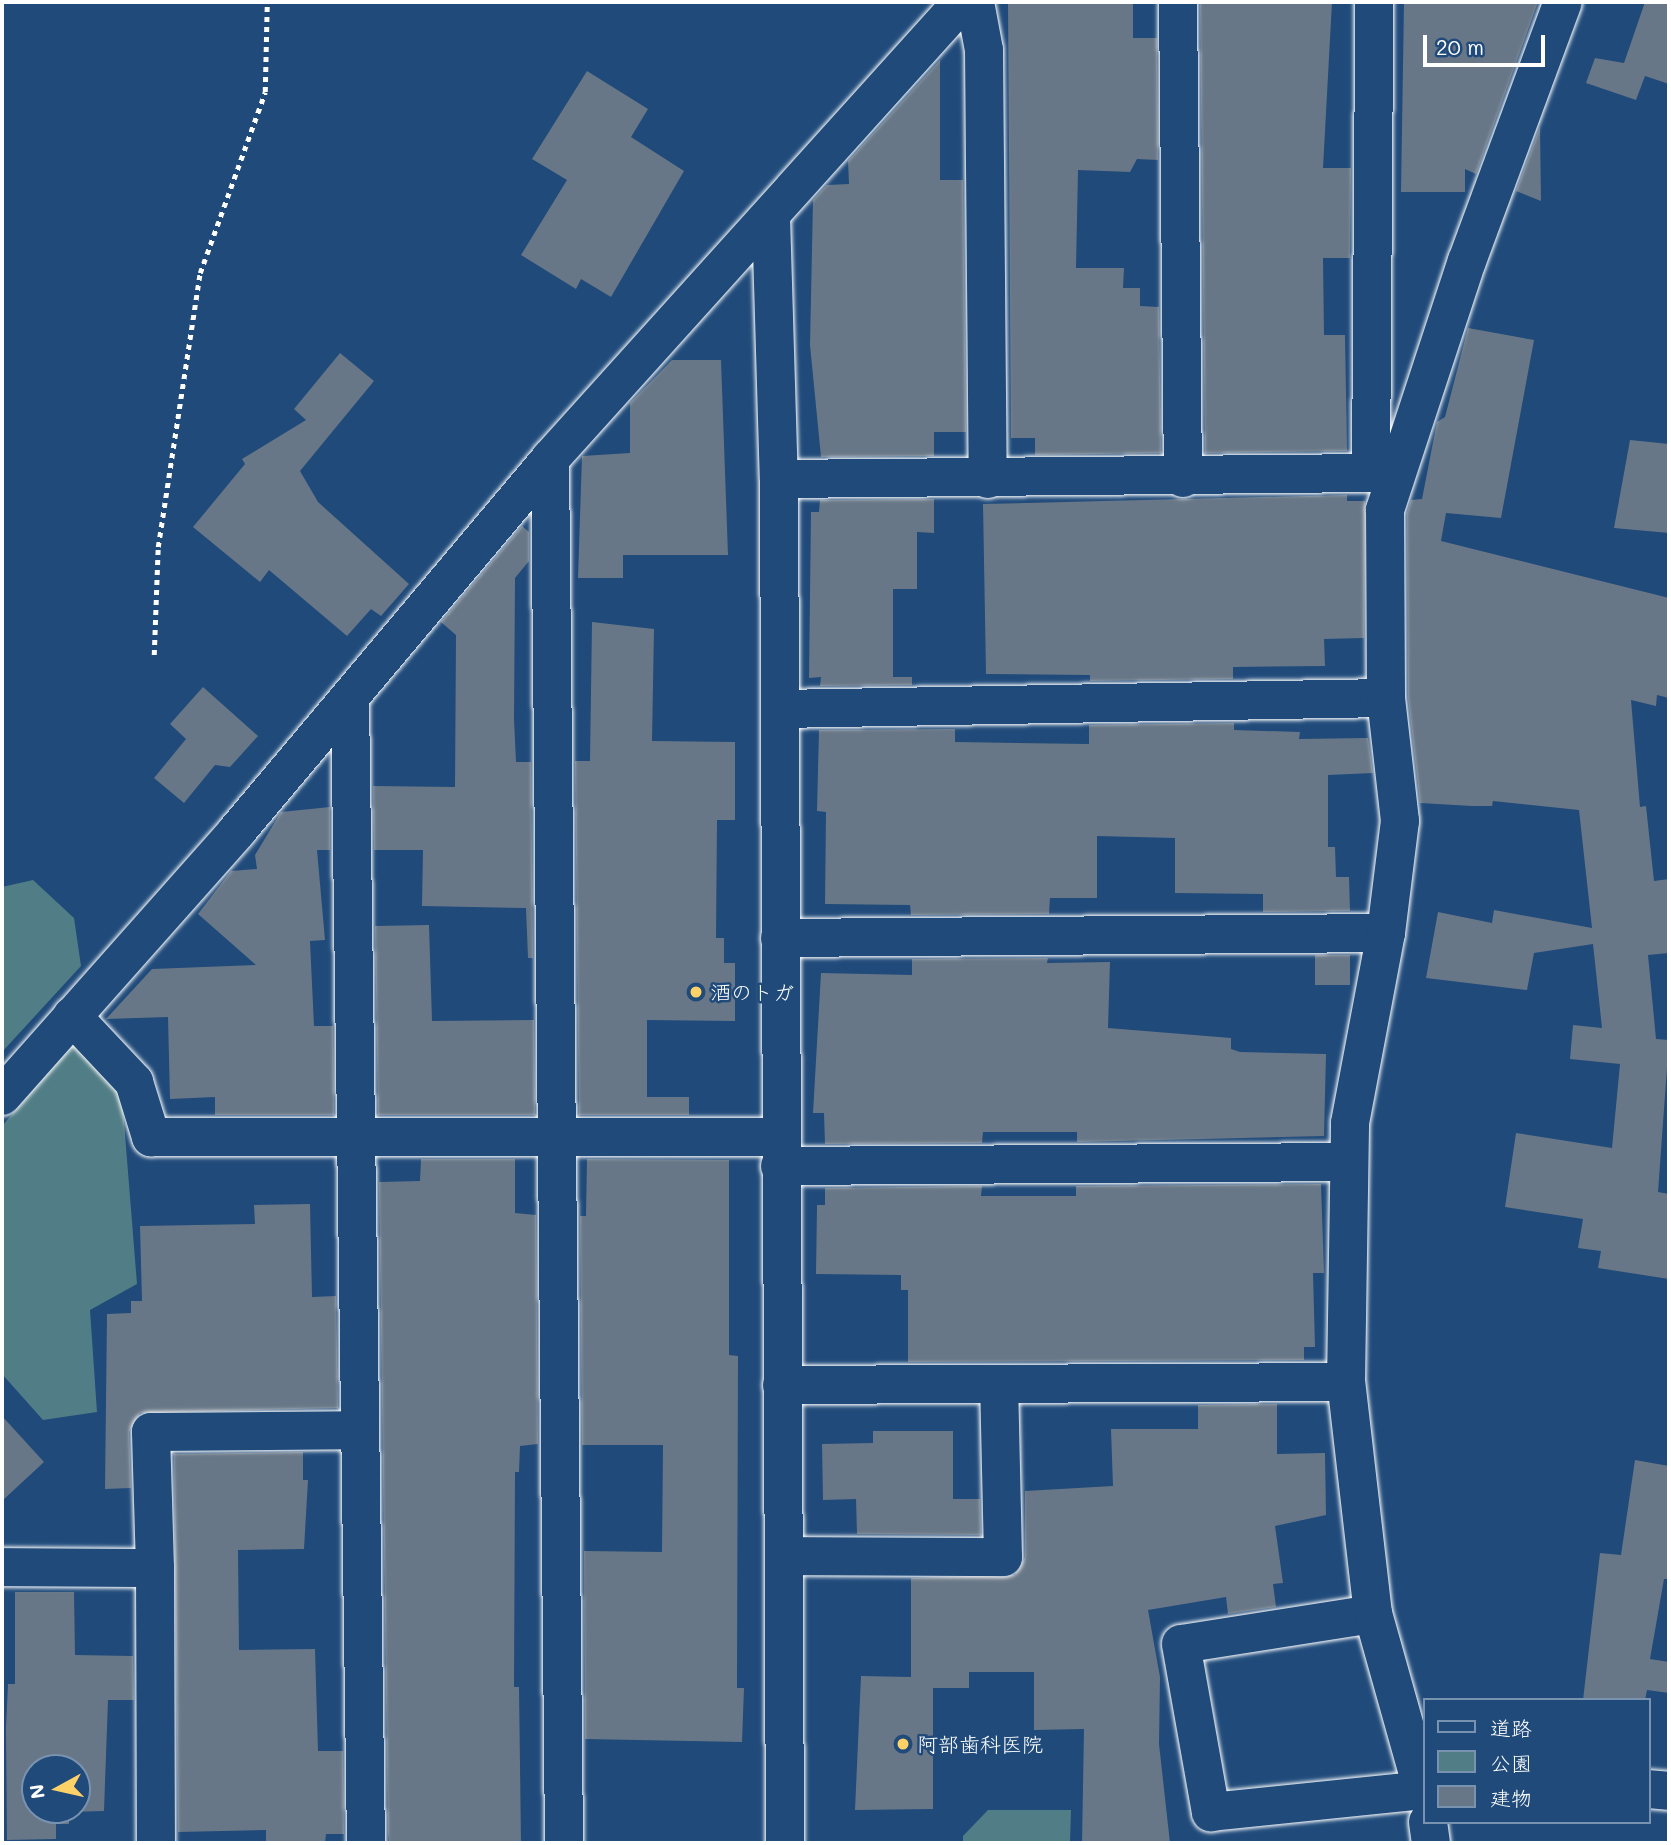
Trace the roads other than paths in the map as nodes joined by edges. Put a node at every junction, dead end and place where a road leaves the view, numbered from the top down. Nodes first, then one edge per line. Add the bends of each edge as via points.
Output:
1 (961, 2) edge
2 (975, 2) edge
3 (1178, 2) edge
4 (1374, 2) edge
5 (1563, 2) edge
6 (771, 216) junction
7 (550, 459) junction
8 (1383, 477) junction
9 (1183, 478) junction
10 (779, 479) junction
11 (988, 479) junction
12 (1386, 698) junction
13 (350, 699) junction
14 (780, 709) junction
15 (1386, 933) junction
16 (780, 938) junction
17 (72, 1016) junction
18 (2, 1096) edge
19 (356, 1135) junction
20 (558, 1136) junction
21 (780, 1152) junction
22 (1349, 1162) junction
23 (1346, 1382) junction
24 (782, 1385) junction
25 (999, 1387) junction
26 (360, 1430) junction
27 (786, 1556) junction
28 (2, 1567) edge
29 (155, 1568) junction
30 (1373, 1614) junction
31 (1422, 1778) edge
32 (1422, 1781) edge
33 (1650, 1788) edge
34 (1669, 1791) edge
35 (1428, 1824) edge
36 (156, 1843) edge
37 (366, 1843) edge
38 (564, 1843) edge
39 (785, 1843) edge
40 (1431, 1843) edge

1 - 6 street
2 - 11 street via 984,50
3 - 9 street
4 - 8 street
5 - 8 street
6 - 7 street
6 - 10 street
7 - 13 street
7 - 20 street
8 - 9 street
8 - 12 street
9 - 11 street
10 - 11 street
10 - 14 street
12 - 14 street
12 - 15 street via 1400,821
13 - 17 street
13 - 19 street
14 - 16 street
15 - 16 street
15 - 22 street via 1350,1123
16 - 21 street
17 - 18 street
17 - 19 street via 134,1082 151,1137
19 - 20 street
19 - 26 street
20 - 21 street
20 - 38 street
21 - 22 street
21 - 24 street
22 - 23 street
23 - 25 street
23 - 30 street
24 - 25 street
24 - 27 street
25 - 27 street via 1003,1557
26 - 29 street via 151,1432
26 - 37 street
27 - 39 street
28 - 29 street
29 - 36 street
30 - 31 street
30 - 32 street via 1181,1644 1211,1812
33 - 34 street
35 - 40 street

